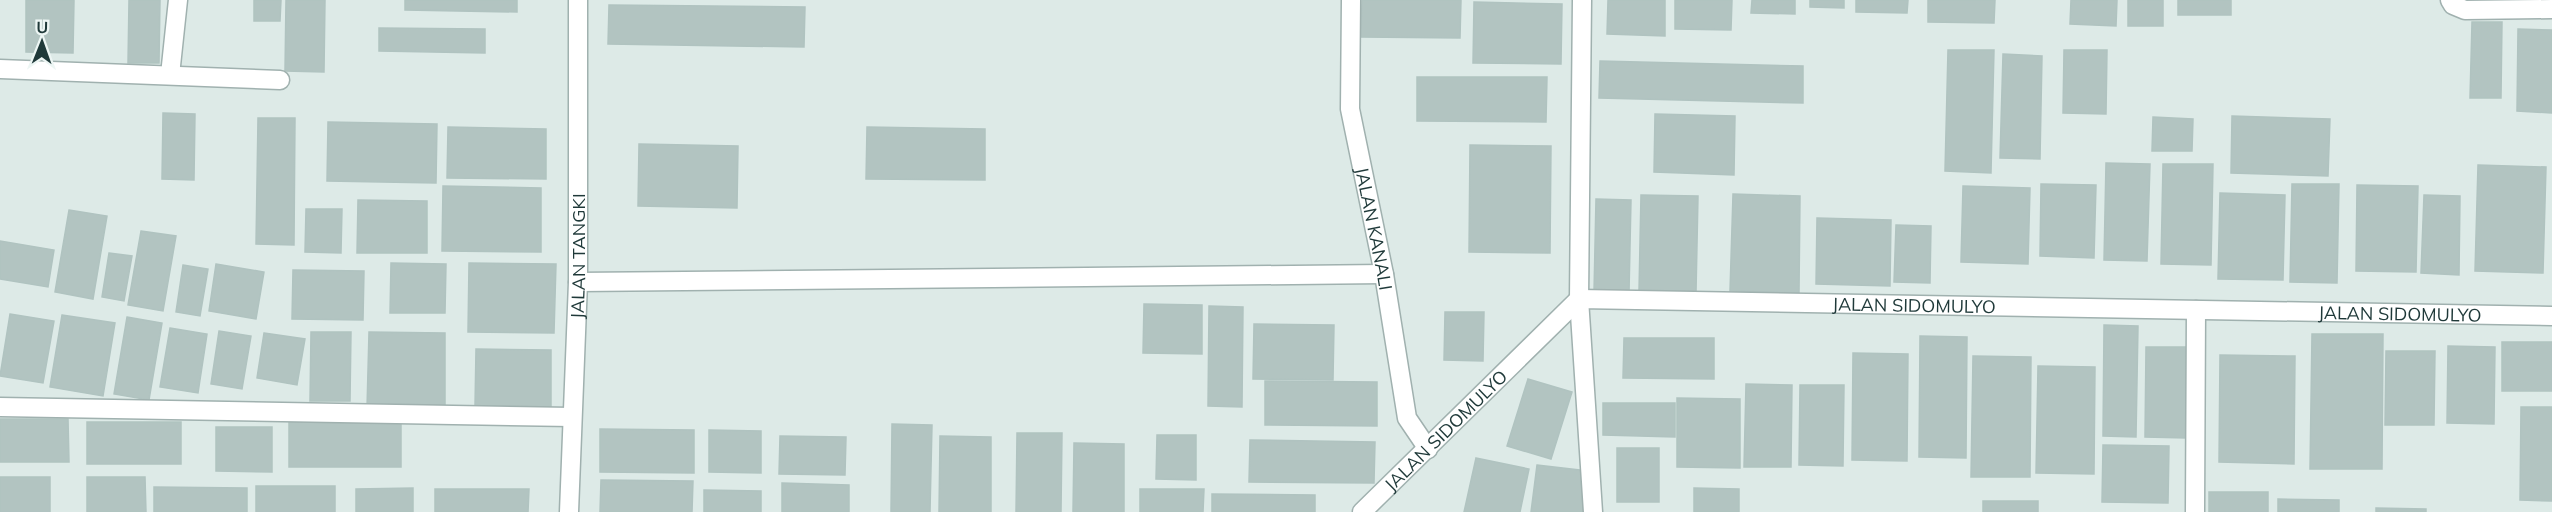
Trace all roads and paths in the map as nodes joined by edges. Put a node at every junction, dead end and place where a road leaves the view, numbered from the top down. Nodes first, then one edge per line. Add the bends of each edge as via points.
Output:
1 (178, 0) edge
2 (578, 0) edge
3 (1351, 0) edge
4 (1582, 0) edge
5 (2450, 0) edge
6 (2552, 9) edge
7 (0, 69) edge
8 (170, 75) junction
9 (280, 80) dead end
10 (1384, 274) junction
11 (578, 282) junction
12 (1579, 299) junction
13 (2196, 310) junction
14 (2552, 316) edge
15 (0, 407) edge
16 (572, 417) junction
17 (1428, 449) junction
18 (569, 512) edge
19 (1362, 512) edge
20 (1593, 512) edge
21 (2195, 512) edge

1 - 8 street
2 - 11 street, JALAN TANGKI
3 - 10 street, JALAN KANALI via 1350,109
4 - 12 street
5 - 6 street via 2465,10
7 - 8 street
8 - 9 street
10 - 11 street
10 - 17 street, JALAN KANALI via 1407,418
11 - 16 street, JALAN TANGKI
12 - 13 street, JALAN SIDOMULYO
12 - 17 street, JALAN SIDOMULYO
12 - 20 street
13 - 14 street, JALAN SIDOMULYO
13 - 21 street
15 - 16 street
16 - 18 street, JALAN TANGKI
17 - 19 street, JALAN SIDOMULYO

